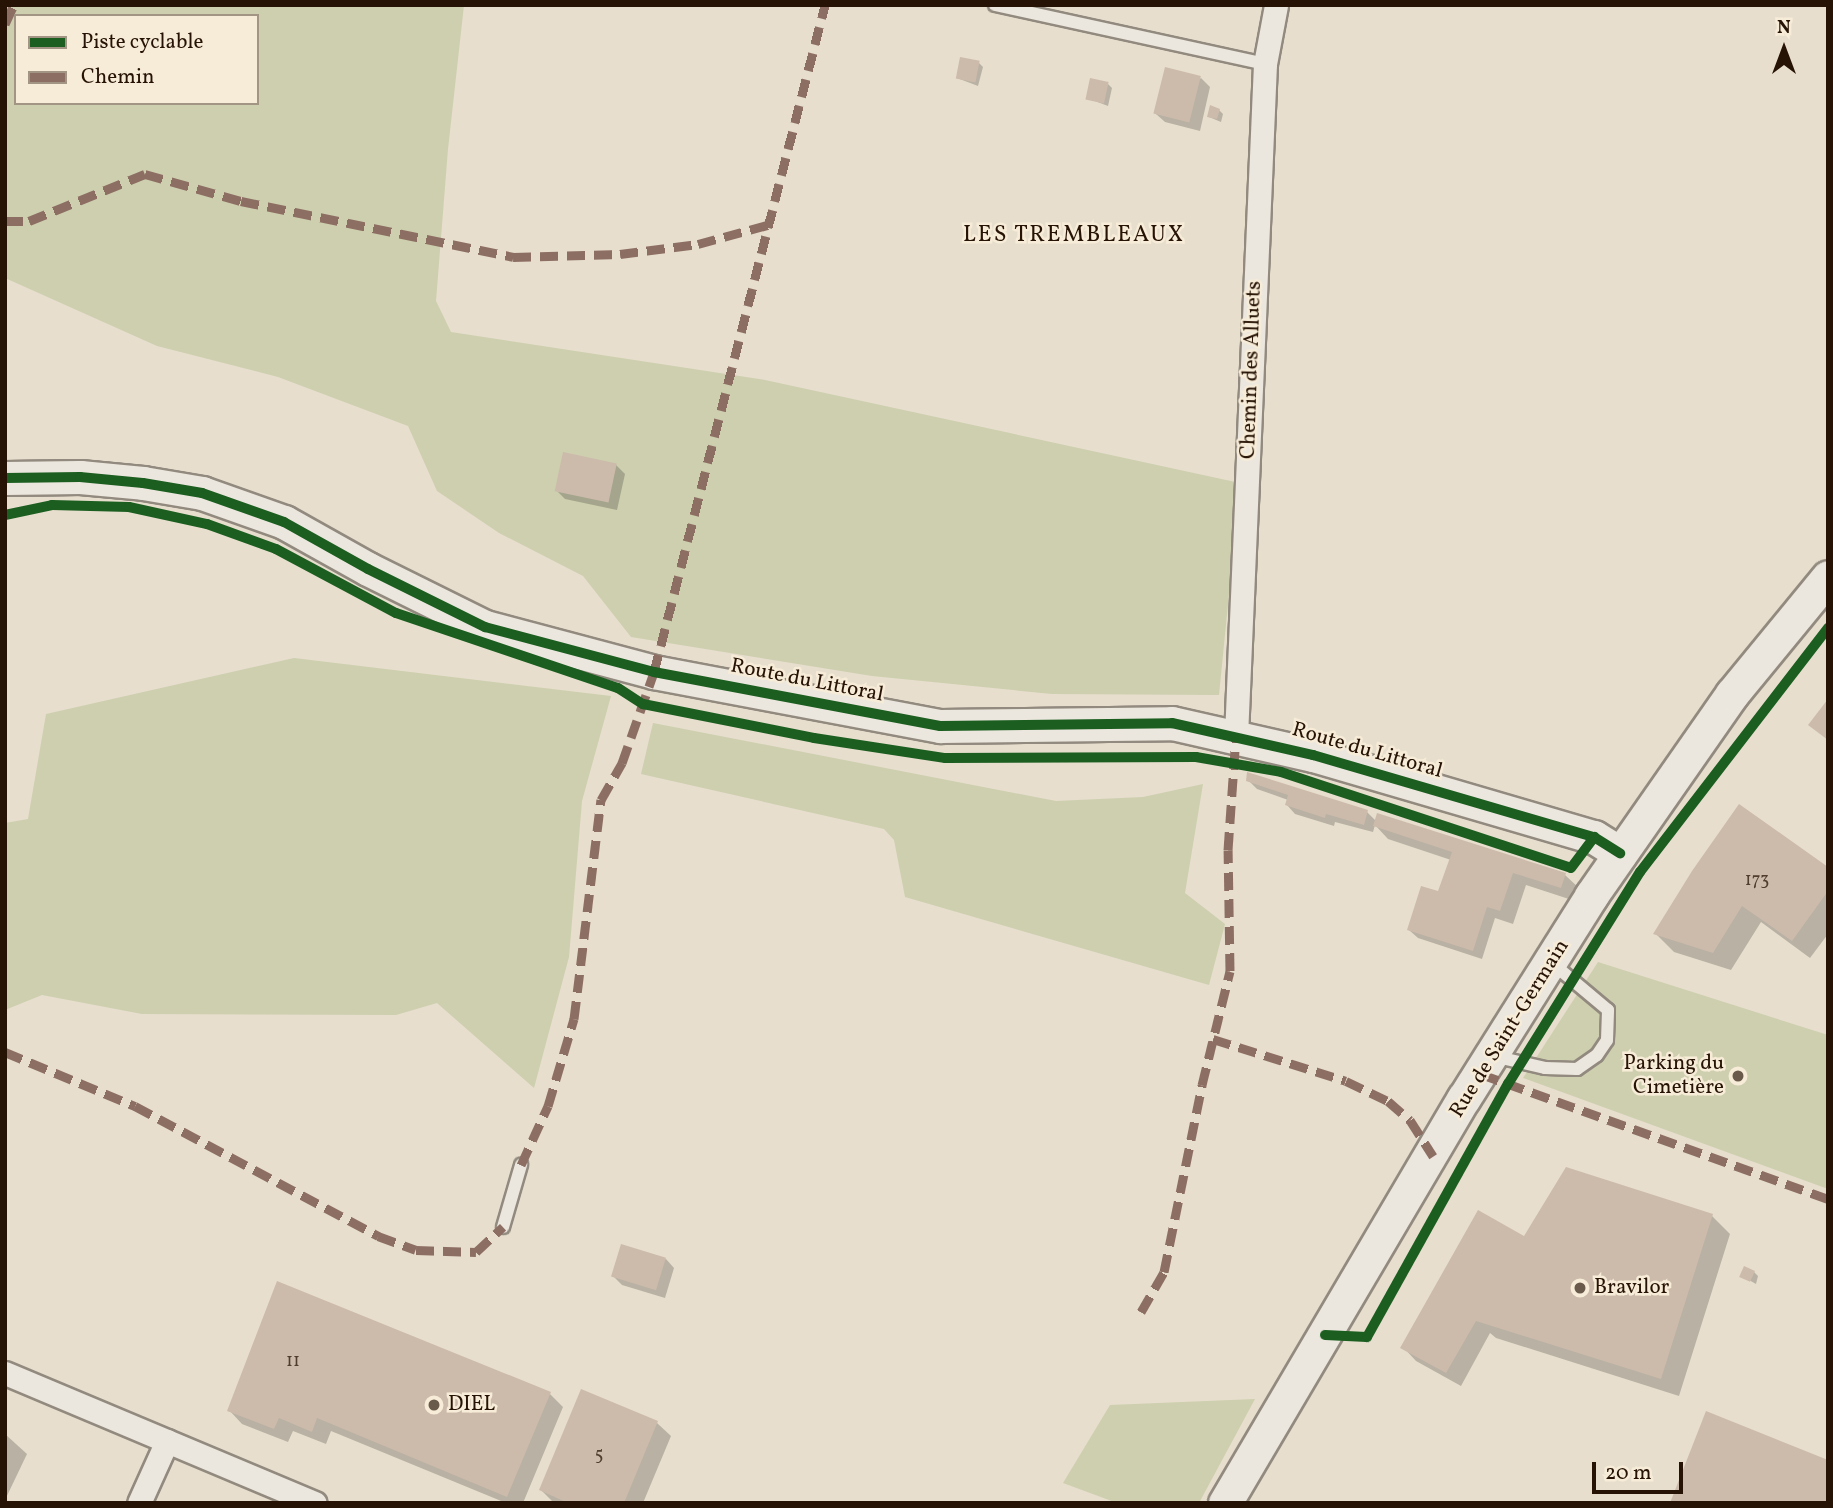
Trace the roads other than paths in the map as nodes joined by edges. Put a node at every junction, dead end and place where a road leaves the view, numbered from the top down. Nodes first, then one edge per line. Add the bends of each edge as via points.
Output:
1 (995, 5) edge
2 (1276, 5) edge
3 (1265, 64) junction
4 (5, 478) edge
5 (1828, 577) edge
6 (1236, 736) junction
7 (1620, 853) junction
8 (1551, 962) junction
9 (1493, 1056) junction
10 (521, 1165) dead end
11 (503, 1227) dead end
12 (5, 1373) edge
13 (167, 1441) junction
14 (139, 1503) edge
15 (315, 1503) edge
16 (1225, 1503) edge

1 - 3 lane
2 - 3 street, Chemin des Alluets
3 - 6 street, Chemin des Alluets
4 - 6 street, Route du Littoral via 80,477 202,493 284,522 485,627 654,671 940,726 1172,723
5 - 7 street, Rue de Saint-Germain via 1732,694
6 - 7 street, Route du Littoral via 1594,837
7 - 8 street, Rue de Saint-Germain
8 - 9 street, Rue de Saint-Germain
8 - 9 lane via 1608,1010 1607,1040 1597,1055 1577,1069 1545,1068
9 - 16 street, Rue de Saint-Germain
10 - 11 lane
12 - 13 street
13 - 14 street
13 - 15 street

